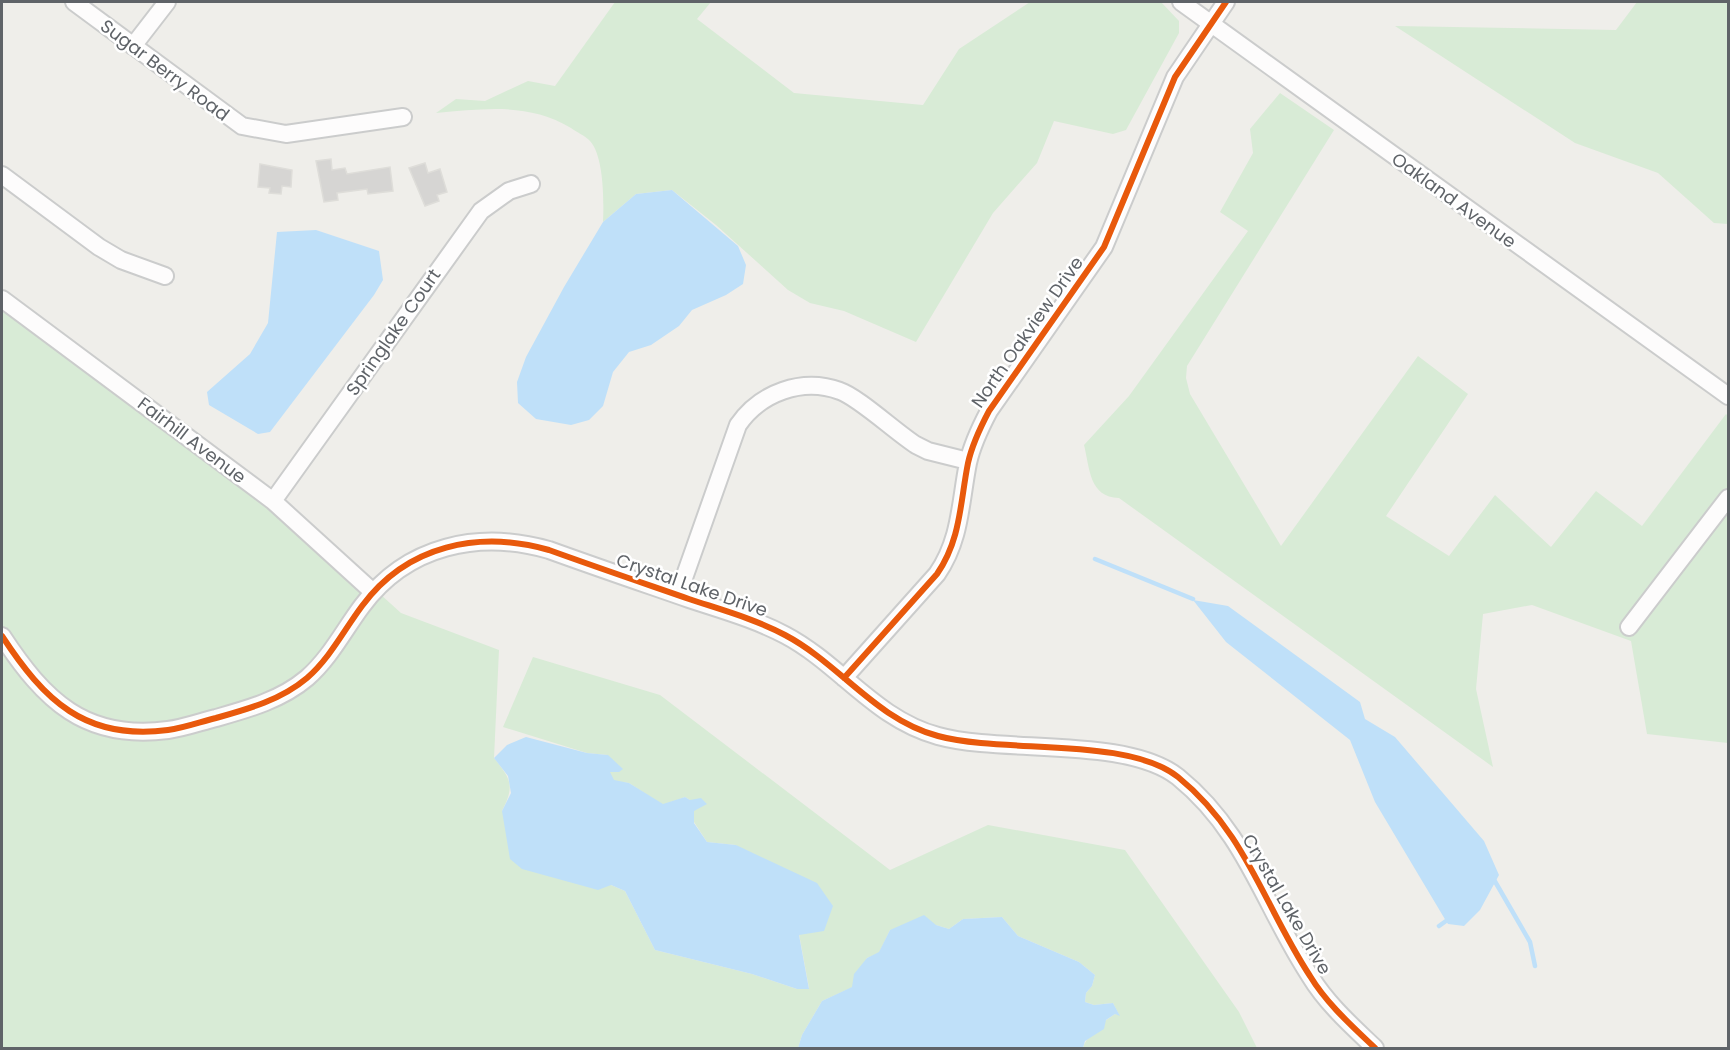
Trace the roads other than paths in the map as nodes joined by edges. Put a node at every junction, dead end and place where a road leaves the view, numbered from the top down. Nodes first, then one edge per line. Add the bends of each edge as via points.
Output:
1 (74, 2) edge
2 (167, 2) edge
3 (1182, 2) edge
4 (1226, 2) edge
5 (1210, 23) junction
6 (133, 46) junction
7 (403, 117) dead end
8 (2, 175) edge
9 (531, 184) dead end
10 (165, 276) dead end
11 (2, 299) edge
12 (1728, 396) edge
13 (968, 461) junction
14 (1728, 498) edge
15 (273, 501) junction
16 (374, 592) junction
17 (678, 595) junction
18 (1629, 627) dead end
19 (2, 636) edge
20 (844, 678) junction
21 (1374, 1048) edge

1 - 6 street, Sugar Berry Road
2 - 6 street
3 - 5 street, Oakland Avenue
4 - 5 street, North Oakview Drive
5 - 12 street, Oakland Avenue
5 - 13 street, North Oakview Drive via 1167,93 1104,247 989,411
6 - 7 street, Sugar Berry Road via 223,114 242,126 263,132 297,133
8 - 10 street via 112,256
9 - 15 street, Springlake Court via 509,191 481,211
11 - 15 street, Fairhill Avenue
13 - 17 street via 916,445 842,391 814,386 774,393 749,408 738,425
13 - 20 street, North Oakview Drive via 950,555
14 - 18 street
15 - 16 street, Fairhill Avenue
16 - 17 street, Crystal Lake Drive via 399,570 426,555 456,545 500,540 549,550
16 - 19 street, Crystal Lake Drive via 328,656 297,686 261,705 168,730 141,732 101,726 63,708 31,679
17 - 20 street, Crystal Lake Drive via 783,634
20 - 21 street, Crystal Lake Drive via 892,717 938,736 1116,754 1149,762 1174,774 1212,808 1246,858 1310,976 1334,1008

